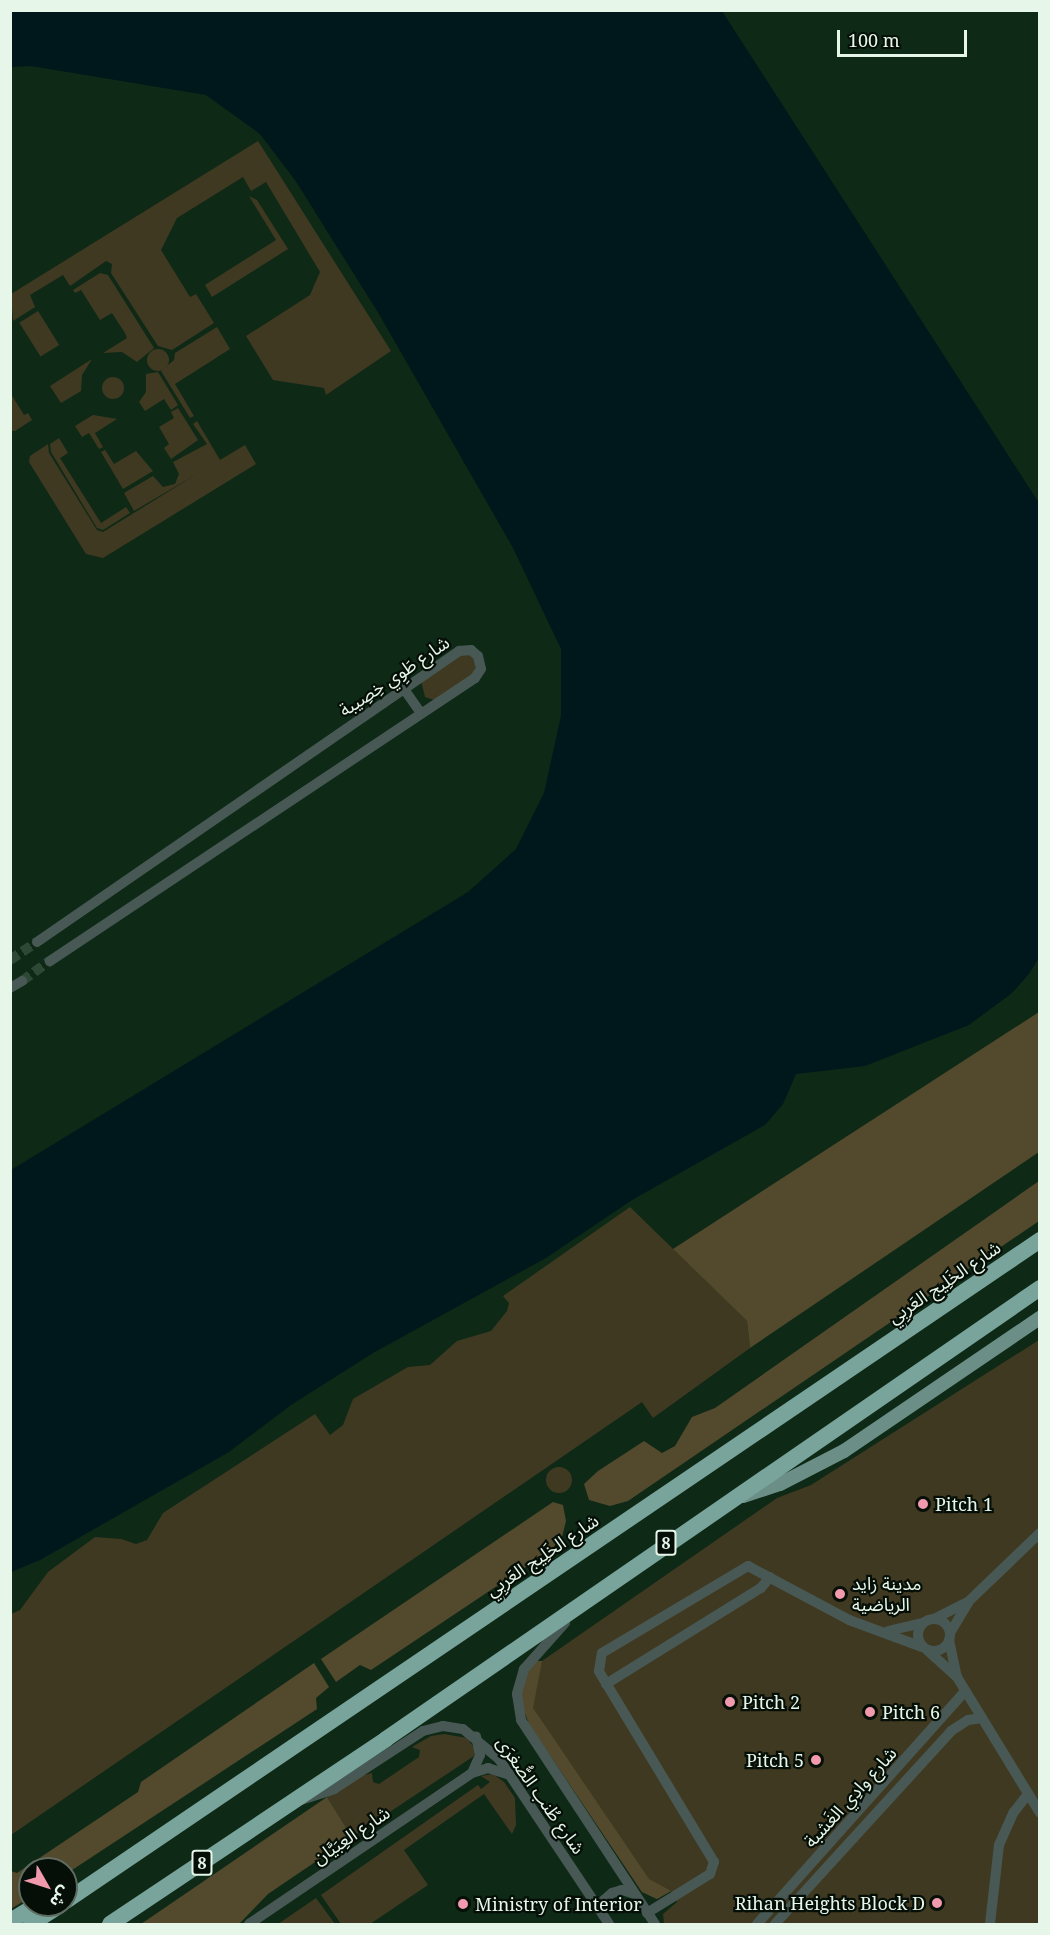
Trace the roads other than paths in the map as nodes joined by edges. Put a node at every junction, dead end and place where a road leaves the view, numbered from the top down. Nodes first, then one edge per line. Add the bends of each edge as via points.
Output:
1 (404, 688) junction
2 (421, 713) junction
3 (37, 942) tunnel mouth
4 (50, 962) tunnel mouth
5 (21, 981) tunnel mouth
6 (10, 988) edge
7 (1040, 1240) edge
8 (1040, 1288) edge
9 (1040, 1318) edge
10 (1040, 1325) edge
11 (1019, 1332) junction
12 (732, 1497) junction
13 (1040, 1533) edge
14 (771, 1576) junction
15 (593, 1595) junction
16 (969, 1601) junction
17 (929, 1621) junction
18 (888, 1631) junction
19 (949, 1636) junction
20 (925, 1648) junction
21 (957, 1677) junction
22 (606, 1684) junction
23 (965, 1691) junction
24 (982, 1718) junction
25 (475, 1735) junction
26 (472, 1773) junction
27 (511, 1775) junction
28 (1028, 1794) junction
29 (294, 1801) junction
30 (1040, 1813) edge
31 (138, 1852) junction
32 (78, 1880) edge
33 (78, 1893) edge
34 (636, 1896) junction
35 (647, 1913) junction
36 (606, 1920) edge
37 (110, 1924) edge
38 (249, 1924) edge
39 (655, 1924) edge
40 (757, 1924) edge
41 (775, 1924) edge
42 (990, 1924) edge

1 - 2 street
1 - 2 street, شارع طَوِي خِصِيبة via 459,651 471,650 478,656 481,669 475,678
1 - 3 street, شارع طَوِي خِصِيبة
2 - 4 street, شارع طَوِي خِصِيبة
5 - 6 street
7 - 31 highway, شارع الخَلِيج العَربِي / 8
8 - 12 highway, 8
9 - 11 main road
10 - 11 street
11 - 12 main road via 844,1451 769,1489
12 - 15 highway, 8
13 - 16 street
14 - 18 street via 849,1620
14 - 22 street via 761,1588
14 - 22 street via 752,1567 740,1568 605,1651 598,1668
15 - 29 highway, 8
15 - 34 street, شارع طُنب الصُّغرَى via 531,1658 519,1682 518,1707 526,1732
16 - 17 street
16 - 19 street
17 - 18 street
17 - 19 street via 944,1623
17 - 20 street via 918,1637
18 - 20 street
19 - 20 street via 939,1651
19 - 21 street
20 - 21 street
21 - 23 street
22 - 35 street via 714,1862 710,1874
23 - 24 street
23 - 40 street, شارع وادِي الغَشبة
24 - 28 street
24 - 41 street, شارع وادِي الغَشبة via 962,1723 951,1731
25 - 26 street via 480,1755
25 - 27 street, شارع طُنب الصُّغرَى
25 - 29 street, شارع طُنب الصُّغرَى via 450,1726 423,1731 334,1789
26 - 27 street via 488,1768
26 - 38 street, شارع العِبَيَّان
27 - 36 street, شارع طُنب الصُّغرَى
28 - 30 street
28 - 42 street via 1014,1812 999,1845
29 - 37 highway, 8
31 - 32 highway
31 - 33 highway, شارع الخَلِيج العَربِي / 8
34 - 35 street, شارع طُنب الصُّغرَى
34 - 36 street via 622,1890 612,1893 604,1900
35 - 39 street, شارع طُنب الصُّغرَى

